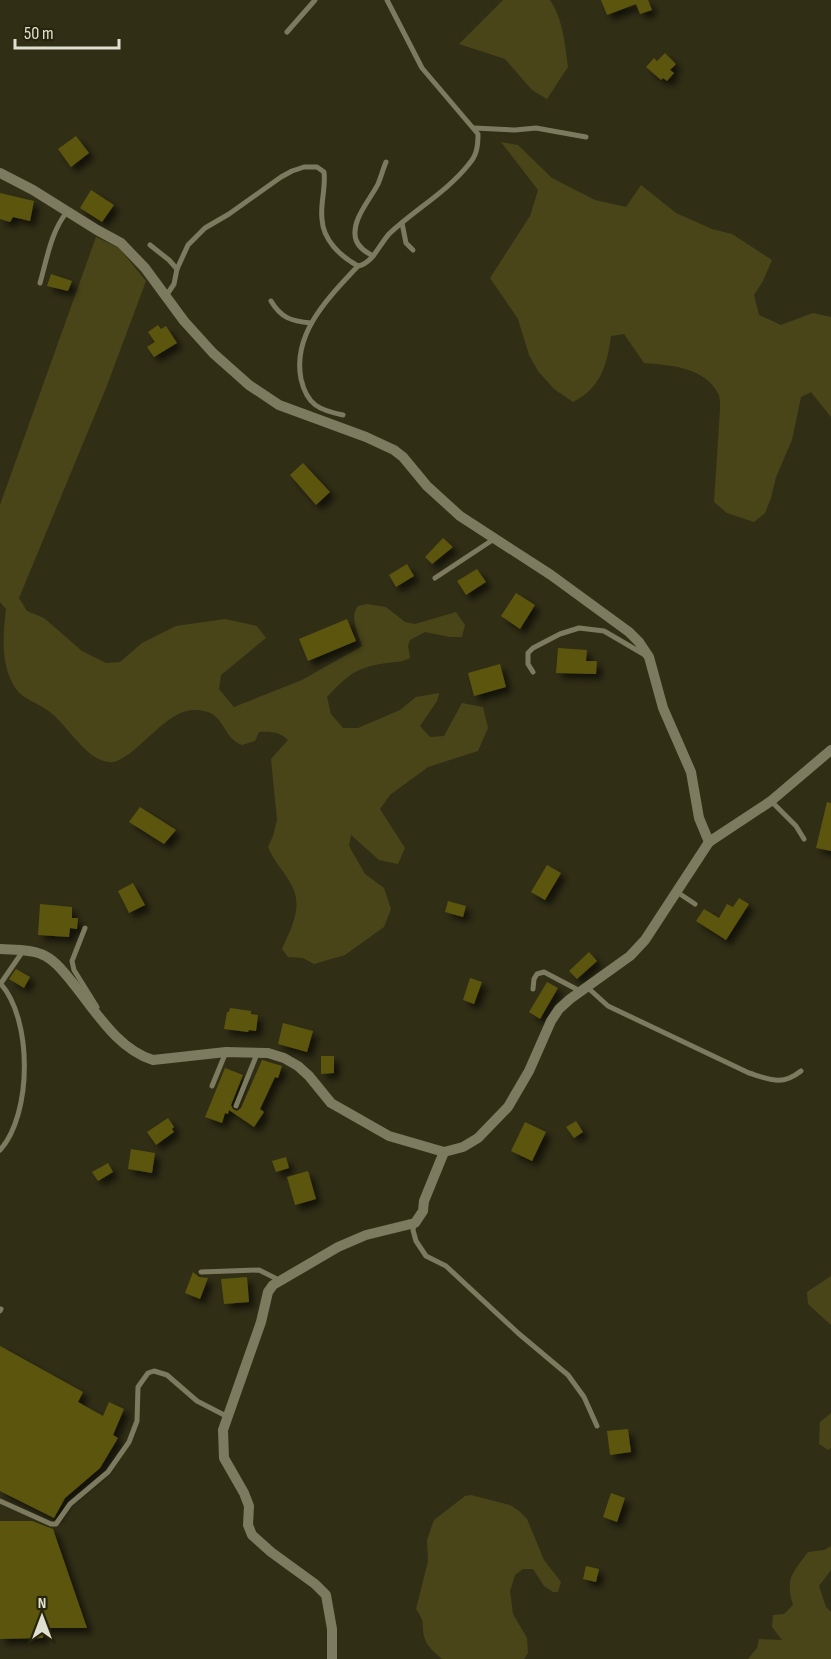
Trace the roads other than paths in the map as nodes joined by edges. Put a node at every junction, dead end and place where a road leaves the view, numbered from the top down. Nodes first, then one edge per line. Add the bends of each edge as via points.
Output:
1 (315, 0) edge
2 (387, 0) edge
3 (287, 32) dead end
4 (474, 128) junction
5 (586, 137) dead end
6 (386, 162) dead end
7 (0, 173) edge
8 (69, 211) junction
9 (402, 223) junction
10 (150, 245) dead end
11 (413, 250) dead end
12 (373, 256) junction
13 (357, 266) junction
14 (177, 269) junction
15 (40, 283) dead end
16 (166, 296) junction
17 (271, 301) dead end
18 (311, 323) junction
19 (343, 415) dead end
20 (494, 539) junction
21 (435, 578) dead end
22 (649, 657) junction
23 (533, 672) dead end
24 (831, 750) edge
25 (771, 801) junction
26 (804, 838) dead end
27 (710, 842) junction
28 (677, 892) junction
29 (695, 904) dead end
30 (85, 928) dead end
31 (0, 949) edge
32 (23, 951) junction
33 (0, 983) edge
34 (533, 989) dead end
35 (584, 989) junction
36 (105, 1022) junction
37 (261, 1051) junction
38 (226, 1052) junction
39 (801, 1071) dead end
40 (212, 1086) dead end
41 (236, 1106) dead end
42 (0, 1150) edge
43 (444, 1152) junction
44 (415, 1222) junction
45 (201, 1272) dead end
46 (281, 1281) junction
47 (228, 1417) junction
48 (597, 1426) dead end
49 (0, 1501) edge
50 (332, 1659) edge

1 - 3 lane
2 - 4 lane via 422,68
4 - 5 lane via 536,128
4 - 9 lane via 478,148 470,164
6 - 12 lane via 357,225 356,239
7 - 8 street
8 - 15 lane via 52,239
8 - 16 street via 121,243
9 - 11 lane via 406,243
9 - 12 lane
10 - 14 lane
12 - 13 lane
13 - 14 lane via 337,251 326,235 322,220 324,172 317,167 304,167 281,177 205,228 188,245
13 - 18 lane
14 - 16 lane
16 - 20 street via 213,353 249,385 279,405 394,450 460,516
17 - 18 lane via 278,313
18 - 19 lane via 299,368 303,388 310,401 324,411
20 - 21 lane
20 - 22 street via 618,622
22 - 23 lane via 604,631 579,628 533,648 528,653
22 - 27 street via 663,708 692,772 699,818
24 - 25 street
25 - 26 lane
25 - 27 street
27 - 28 street
28 - 29 lane
28 - 35 street via 630,956
30 - 36 lane via 72,961
31 - 32 street
32 - 33 lane
32 - 36 street via 42,954 58,966
33 - 42 lane via 9,994 20,1025 25,1055 20,1110 13,1132
34 - 35 lane via 537,974 544,972
35 - 39 lane via 608,1006 749,1073 785,1081
35 - 43 street via 551,1020 508,1107 478,1138
36 - 38 street via 134,1052 153,1060
37 - 38 street
37 - 41 lane
37 - 43 street via 298,1066 344,1112 389,1136
38 - 40 lane
43 - 44 street via 423,1211
44 - 46 street via 338,1247
44 - 48 lane via 416,1241 426,1256 446,1266 568,1375 584,1397
45 - 46 lane via 259,1270
46 - 47 street via 268,1292
47 - 49 lane via 197,1401 167,1375 148,1373 138,1387 137,1420 129,1442 108,1472 70,1504 56,1524
47 - 50 street via 223,1430 224,1458 249,1506 252,1535 326,1595

